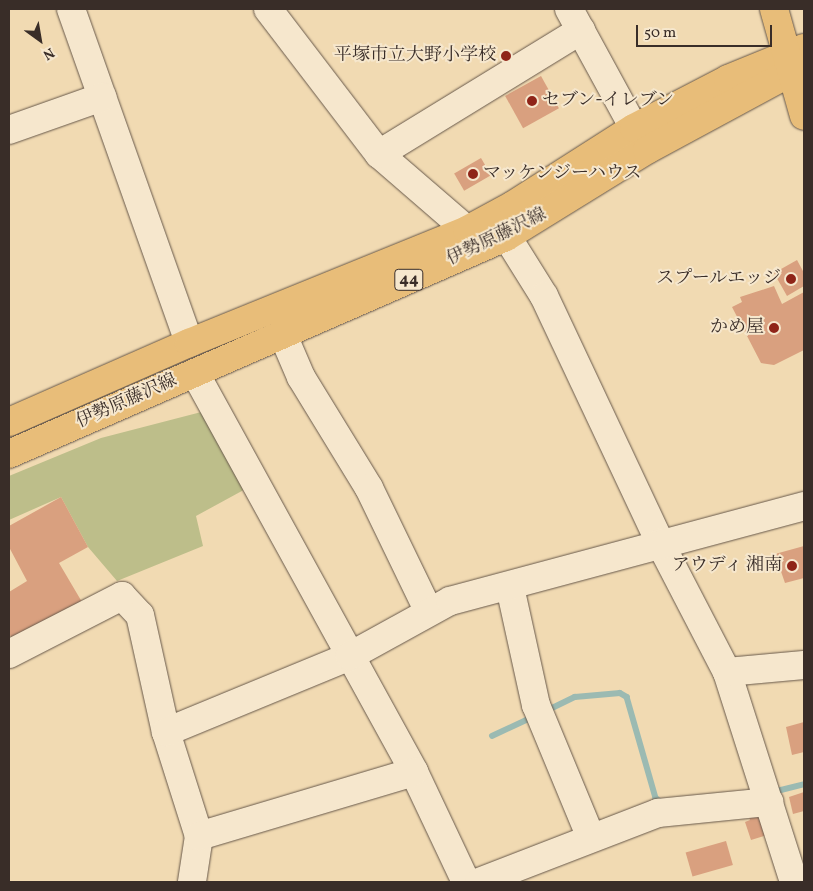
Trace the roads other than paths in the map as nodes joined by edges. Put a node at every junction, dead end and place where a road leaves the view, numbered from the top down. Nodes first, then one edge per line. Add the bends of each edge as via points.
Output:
1 (71, 9) edge
2 (268, 9) edge
3 (774, 9) edge
4 (794, 9) edge
5 (575, 20) edge
6 (798, 57) edge
7 (102, 97) junction
8 (804, 116) edge
9 (634, 128) junction
10 (9, 130) edge
11 (379, 154) junction
12 (500, 226) junction
13 (467, 230) junction
14 (283, 335) junction
15 (188, 343) junction
16 (195, 372) junction
17 (9, 422) edge
18 (9, 454) edge
19 (804, 506) edge
20 (660, 543) junction
21 (510, 587) junction
22 (428, 610) junction
23 (9, 654) edge
24 (350, 656) junction
25 (804, 665) edge
26 (727, 672) junction
27 (166, 732) junction
28 (414, 772) junction
29 (766, 794) junction
30 (199, 836) junction
31 (592, 838) junction
32 (192, 882) edge
33 (466, 882) edge
34 (479, 882) edge
35 (794, 882) edge

1 - 7 street
2 - 11 street
3 - 6 main road
4 - 6 main road
5 - 9 street
5 - 11 street
6 - 8 main road
6 - 9 main road, 伊勢原藤沢線 / 44 via 728,79
6 - 12 main road, 伊勢原藤沢線 / 44 via 647,150
7 - 10 street
7 - 15 street
9 - 12 main road, 伊勢原藤沢線 / 44
11 - 13 street
12 - 13 main road, 伊勢原藤沢線 / 44
12 - 14 main road, 伊勢原藤沢線 / 44
12 - 20 street via 544,296
13 - 15 main road, 伊勢原藤沢線 / 44
14 - 16 main road, 伊勢原藤沢線 / 44
14 - 22 street via 301,377 368,488
15 - 17 main road, 伊勢原藤沢線 / 44
16 - 18 main road, 伊勢原藤沢線 / 44
16 - 24 street
19 - 20 street
20 - 21 street
20 - 26 street
21 - 22 street
21 - 31 street via 539,714
22 - 24 street
23 - 27 street via 122,596 140,615
24 - 27 street
24 - 28 street
25 - 26 street
26 - 29 street
27 - 30 street
28 - 30 street
28 - 33 street
29 - 31 street via 658,813
29 - 35 street
30 - 32 street
31 - 34 street

